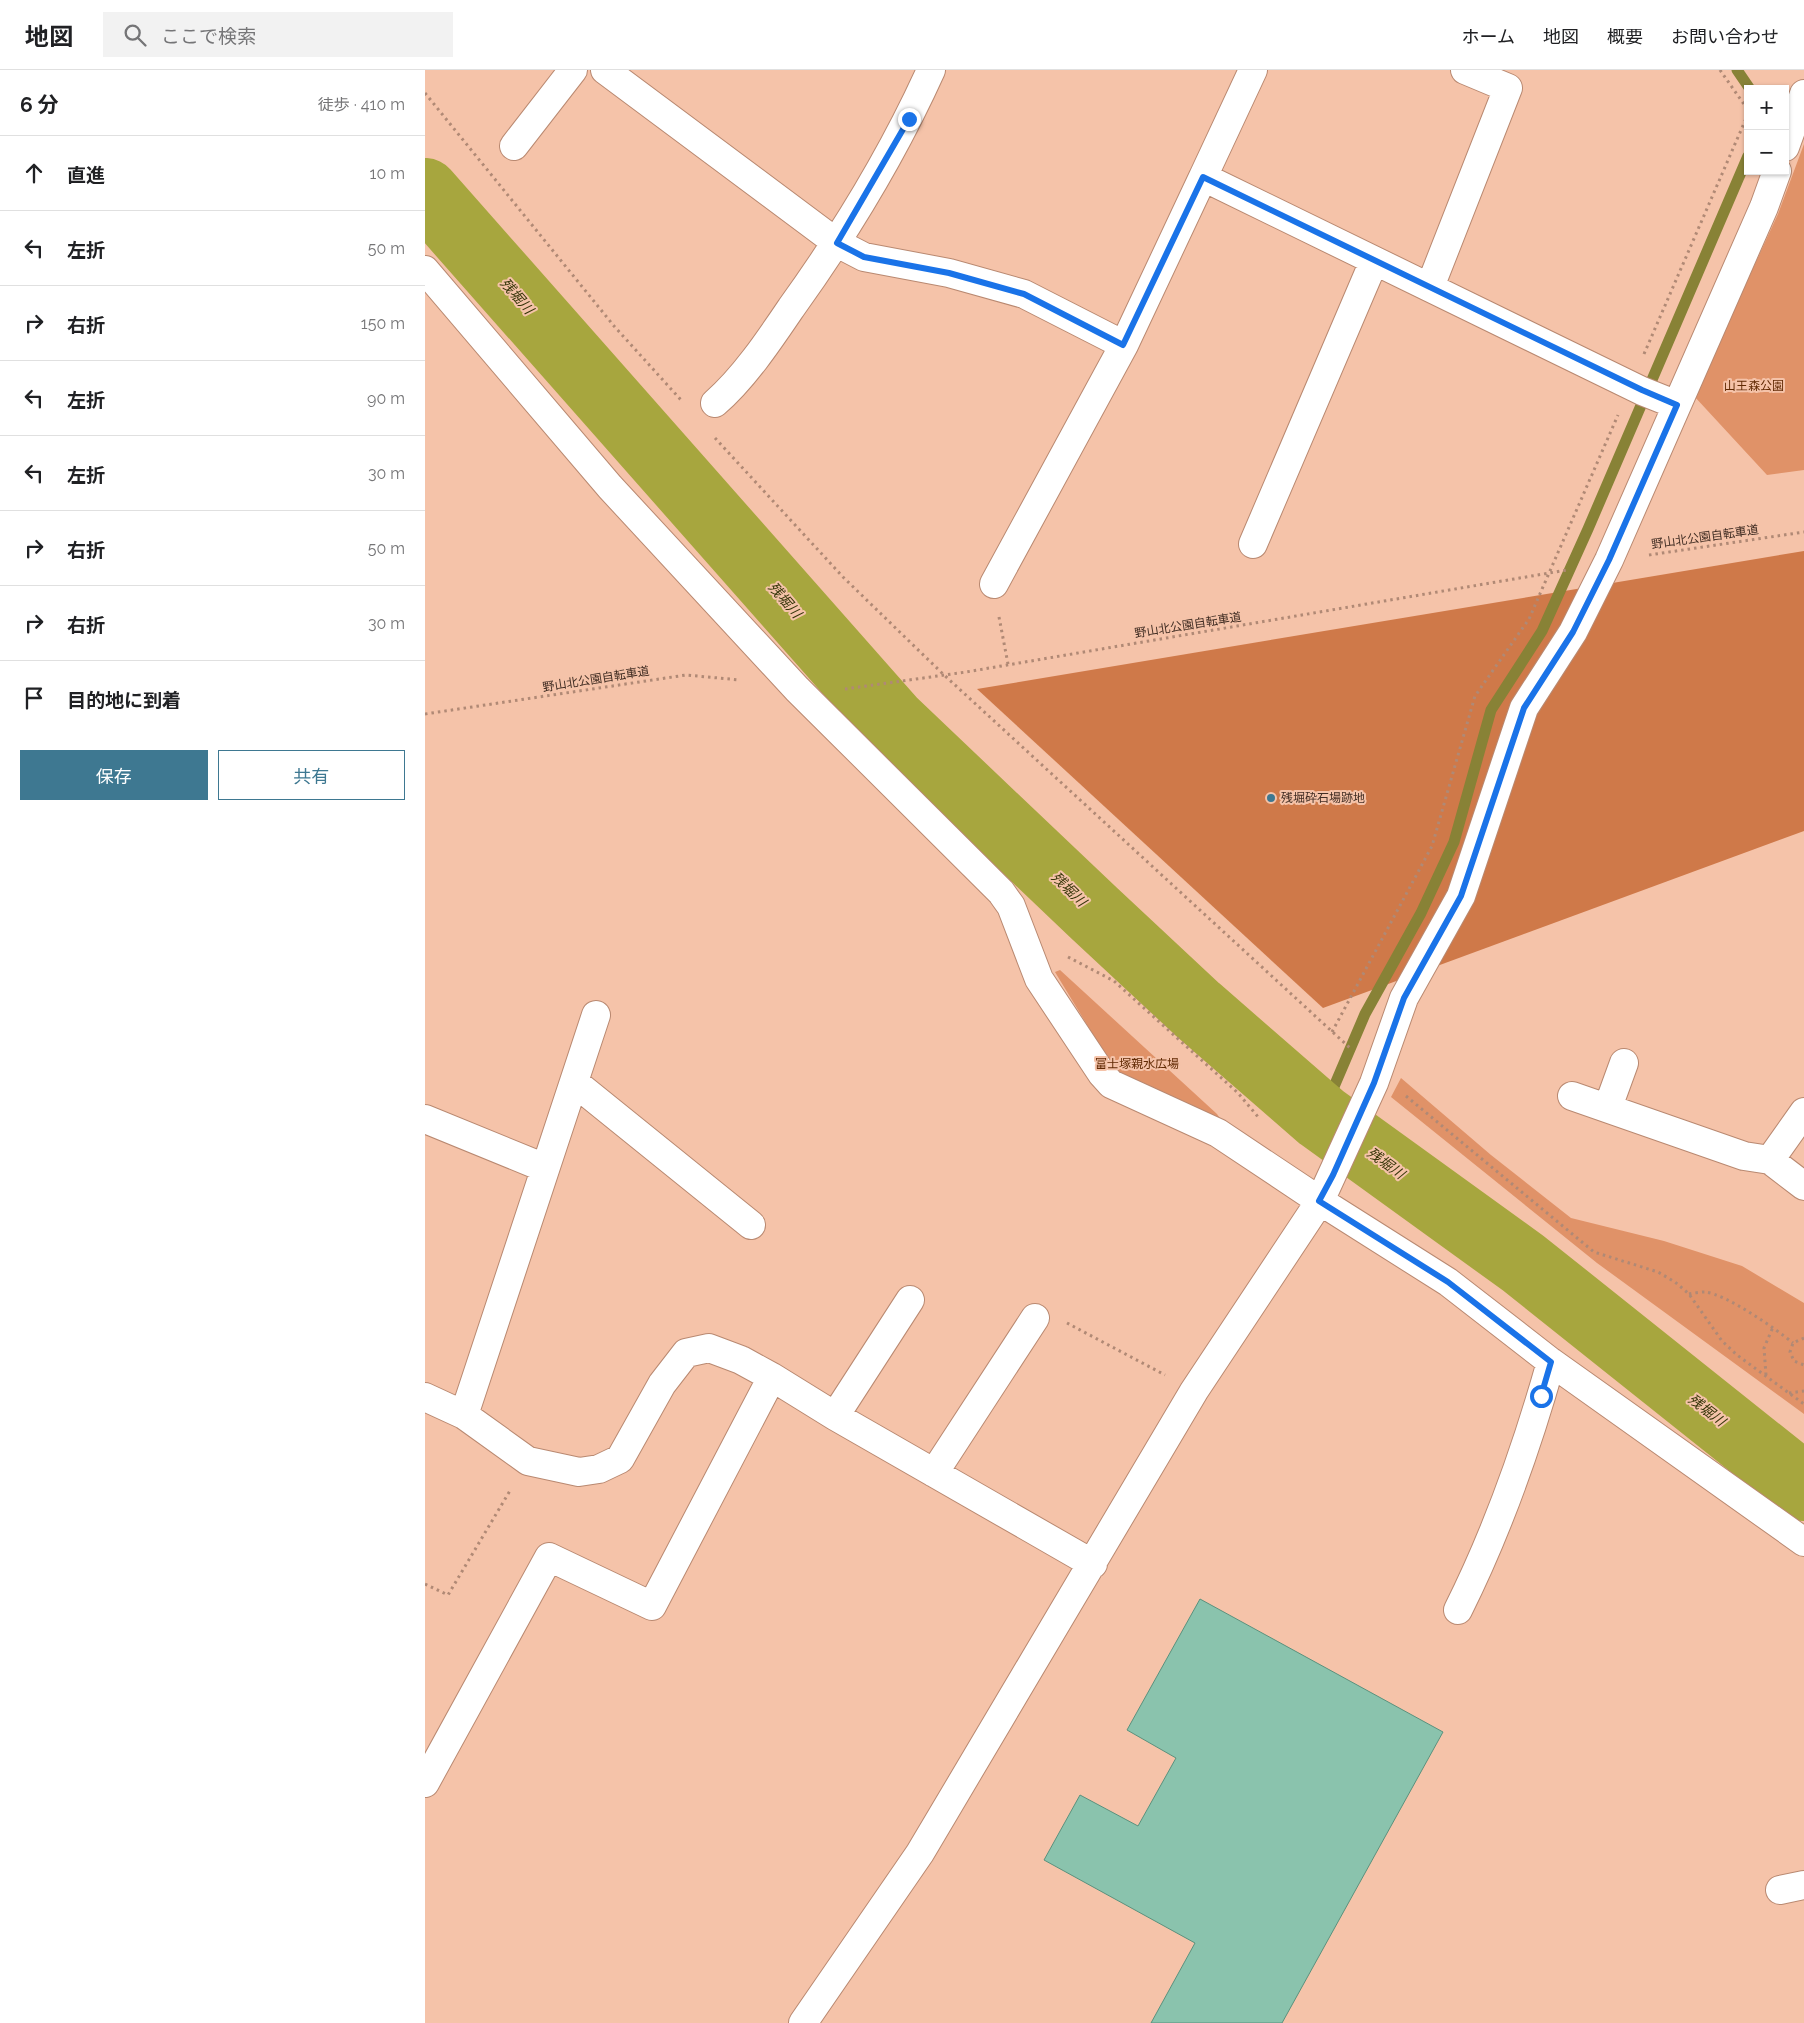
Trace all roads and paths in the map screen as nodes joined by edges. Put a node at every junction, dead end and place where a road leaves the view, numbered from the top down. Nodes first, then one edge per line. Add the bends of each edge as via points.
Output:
1 (573, 70) edge
2 (605, 70) edge
3 (931, 70) edge
4 (1253, 70) edge
5 (1465, 70) edge
6 (1720, 70) edge
7 (425, 93) edge
8 (1804, 94) edge
9 (1744, 104) edge
10 (1744, 124) edge
11 (1789, 136) edge
12 (514, 146) dead end
13 (1776, 175) edge
14 (1203, 177) junction
15 (837, 243) junction
16 (1374, 261) junction
17 (425, 270) edge
18 (1430, 287) junction
19 (1123, 345) junction
20 (1636, 388) junction
21 (715, 403) dead end
22 (686, 405) dead end
23 (1677, 405) junction
24 (712, 434) dead end
25 (1804, 532) edge
26 (1253, 544) dead end
27 (1609, 560) junction
28 (1561, 572) dead end
29 (1549, 573) junction
30 (995, 584) dead end
31 (999, 621) dead end
32 (1008, 664) junction
33 (943, 674) junction
34 (742, 680) dead end
35 (836, 690) dead end
36 (425, 714) edge
37 (1066, 956) dead end
38 (596, 1015) dead end
39 (1331, 1032) junction
40 (1340, 1039) dead end
41 (1624, 1063) dead end
42 (574, 1082) junction
43 (1238, 1093) dead end
44 (1403, 1093) dead end
45 (1572, 1096) dead end
46 (1608, 1107) junction
47 (1804, 1112) edge
48 (425, 1119) edge
49 (1770, 1160) junction
50 (545, 1168) junction
51 (1804, 1186) edge
52 (1319, 1201) junction
53 (751, 1225) dead end
54 (1689, 1294) junction
55 (910, 1300) dead end
56 (1035, 1318) joint
57 (1773, 1327) junction
58 (1804, 1338) edge
59 (1793, 1343) junction
60 (1551, 1362) junction
61 (1804, 1365) edge
62 (1766, 1375) junction
63 (772, 1377) junction
64 (1194, 1391) junction
65 (1804, 1392) edge
66 (1789, 1393) junction
67 (425, 1397) edge
68 (1804, 1404) edge
69 (464, 1415) junction
70 (835, 1416) junction
71 (527, 1461) junction
72 (934, 1474) junction
73 (1804, 1542) edge
74 (1093, 1564) junction
75 (425, 1584) edge
76 (1458, 1610) dead end
77 (425, 1783) edge
78 (803, 2023) edge

1 - 12 street
2 - 15 street
3 - 15 street via 909,119
4 - 14 street
5 - 18 street via 1508,88
6 - 9 path
7 - 22 path via 614,326
8 - 11 street
10 - 20 path
13 - 23 street
14 - 16 street
14 - 19 street
15 - 19 street via 864,257 949,273 1024,294
15 - 21 street via 774,333
16 - 18 street
16 - 26 street
17 - 52 street via 610,487 797,689 1001,892 1011,906 1039,979 1111,1084 1218,1133
18 - 20 street
19 - 30 street
20 - 23 street
20 - 29 path
23 - 27 street
24 - 33 path via 843,577
25 - 27 path, 野山北公園自転車道
27 - 52 street via 1573,632 1524,708 1461,896 1404,998 1374,1083
28 - 29 path, 野山北公園自転車道
29 - 32 path, 野山北公園自転車道
29 - 39 path via 1529,618 1475,696 1432,846
31 - 32 path
32 - 33 path, 野山北公園自転車道
33 - 35 path, 野山北公園自転車道
33 - 39 path
34 - 36 path, 野山北公園自転車道 via 687,674
37 - 43 path via 1114,981
38 - 42 street
39 - 40 path
41 - 46 street
42 - 50 street
42 - 53 street
44 - 54 path via 1594,1252 1658,1272
45 - 46 street
46 - 49 street via 1744,1156
47 - 49 street
48 - 50 street
49 - 51 street
50 - 69 street
52 - 60 street via 1448,1282
52 - 64 street
54 - 57 path via 1704,1292 1715,1295
54 - 62 path via 1722,1341
55 - 70 street
56 - 64 path via 1053,1316
56 - 72 street
57 - 59 path
57 - 62 path via 1764,1348
58 - 59 path
59 - 61 path via 1791,1357
60 - 73 street
60 - 76 street via 1482,1563
62 - 66 path
63 - 70 street
63 - 71 street via 709,1348 686,1353 662,1384 619,1459 599,1469 579,1472
63 - 77 street via 651,1606 549,1557
64 - 74 street
65 - 66 path
66 - 68 path
67 - 69 street
69 - 71 street
70 - 72 street
71 - 75 path via 447,1595
72 - 74 street
74 - 78 street via 921,1853

